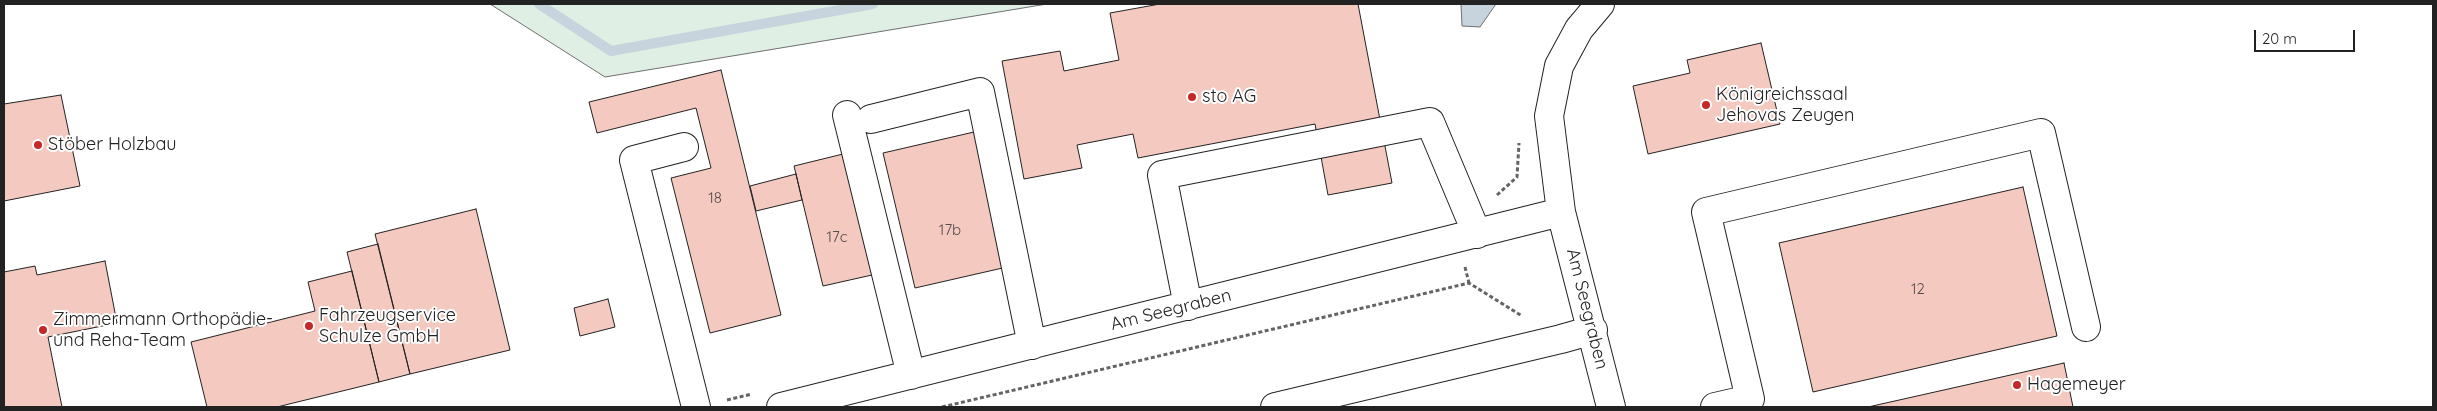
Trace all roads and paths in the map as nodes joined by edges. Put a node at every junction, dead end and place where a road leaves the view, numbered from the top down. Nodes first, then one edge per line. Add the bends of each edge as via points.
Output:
1 (1600, 4) edge
2 (684, 147) dead end
3 (1561, 212) junction
4 (1477, 234) junction
5 (1188, 306) junction
6 (2086, 327) dead end
7 (1593, 330) junction
8 (1561, 339) junction
9 (1032, 345) junction
10 (911, 375) junction
11 (696, 407) edge
12 (781, 407) edge
13 (942, 407) edge
14 (1275, 407) edge
15 (1611, 407) edge
16 (1715, 407) edge

1 - 3 street, Am Seegraben via 1579,29 1559,66 1549,116
2 - 11 street via 634,160
3 - 4 street, Am Seegraben
3 - 7 street, Am Seegraben
4 - 5 street, Am Seegraben
4 - 5 street via 1430,122 1162,175
5 - 9 street, Am Seegraben
6 - 16 street via 2041,133 1706,212 1750,399
7 - 8 street
7 - 15 street, Am Seegraben
8 - 13 path via 1469,283
8 - 14 street
9 - 10 street, Am Seegraben
9 - 10 street via 980,92 859,117
10 - 12 street, Am Seegraben

